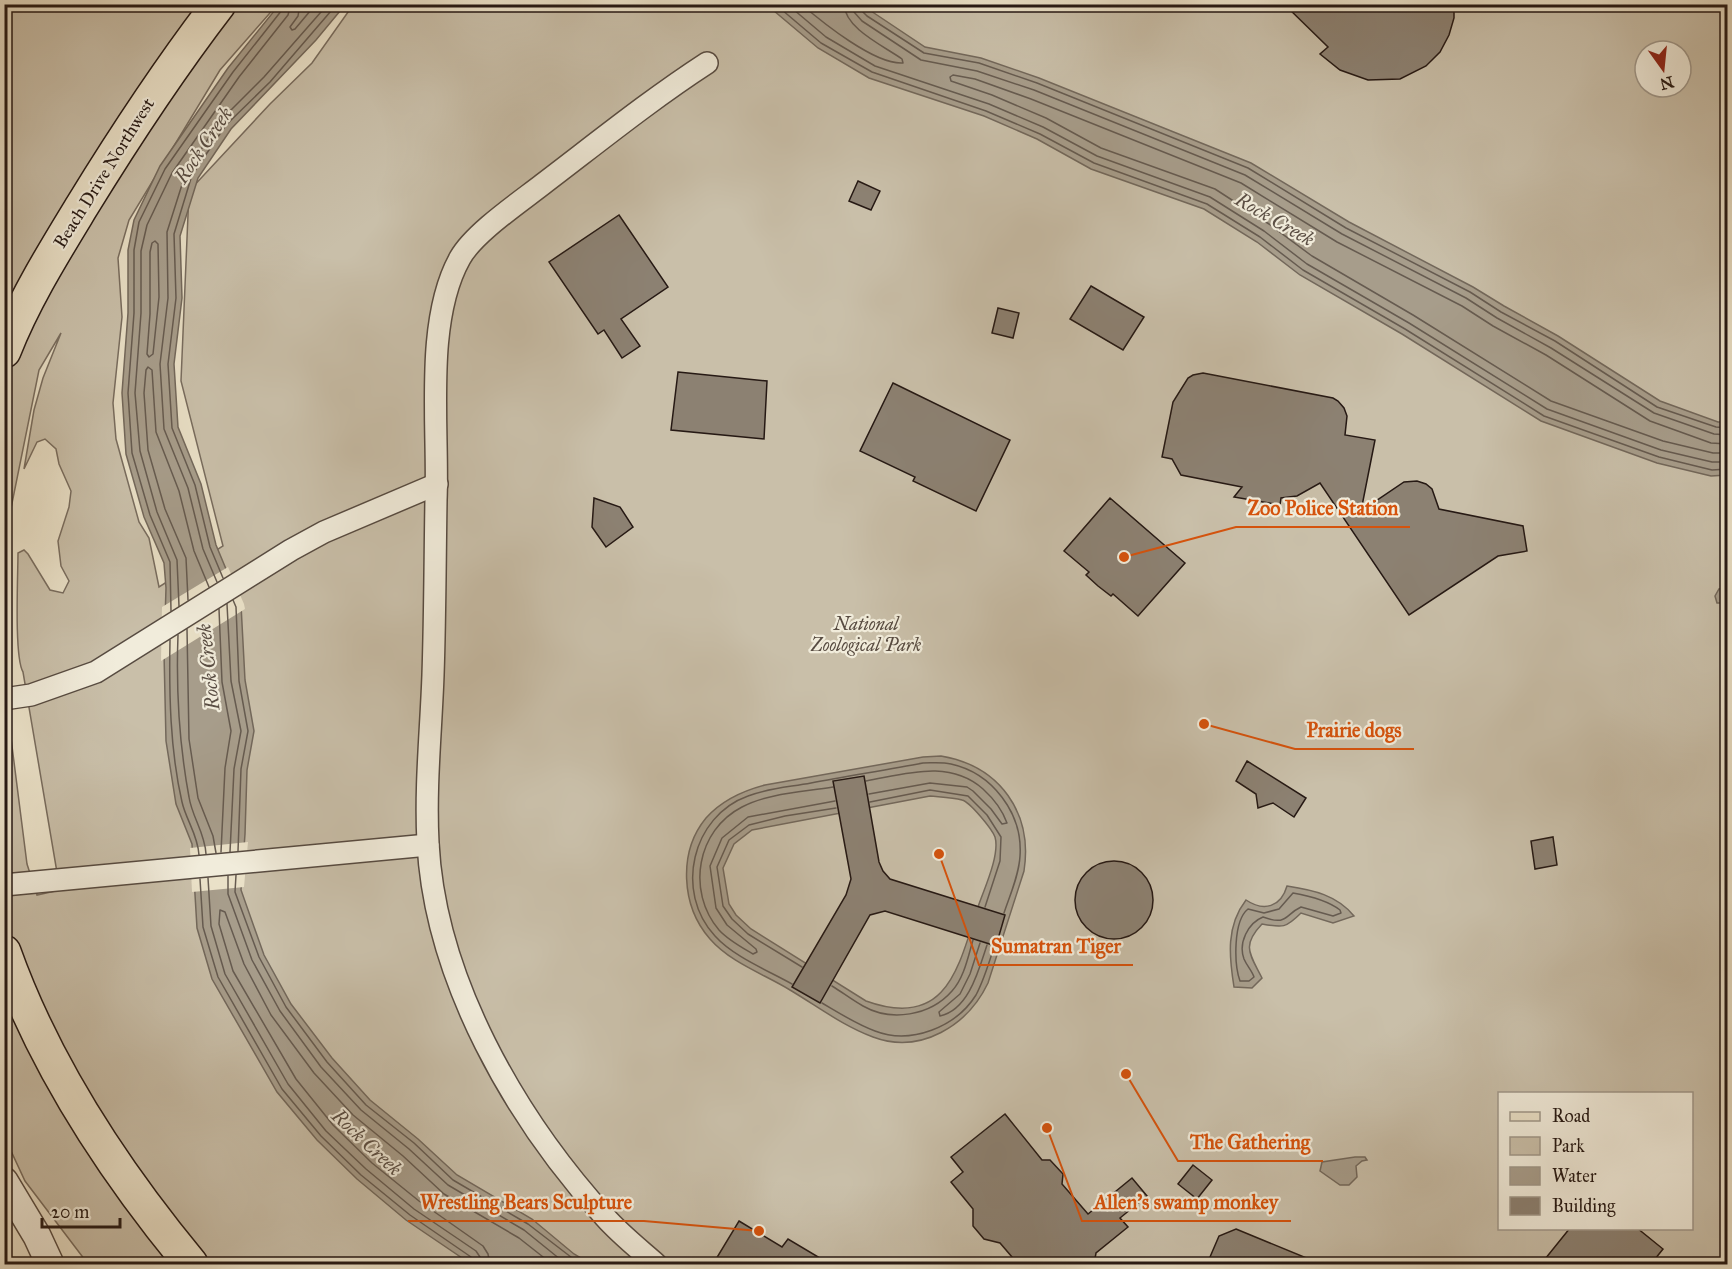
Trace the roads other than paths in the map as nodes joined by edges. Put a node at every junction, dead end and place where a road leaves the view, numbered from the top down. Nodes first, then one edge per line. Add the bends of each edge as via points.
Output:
1 (219, 4) edge
2 (706, 63) dead end
3 (5, 349) edge
4 (437, 484) junction
5 (4, 699) edge
6 (428, 845) junction
7 (4, 885) edge
8 (4, 952) edge
9 (4, 1181) edge
10 (37, 1236) junction
11 (50, 1264) edge
12 (66, 1264) edge
13 (191, 1264) edge
14 (656, 1264) edge

1 - 3 main road, Beach Drive Northwest via 116,151 46,266
2 - 4 street via 494,221 461,255 448,283 438,344
4 - 5 street via 291,550 96,672 31,695
4 - 6 street
6 - 7 street
6 - 14 street via 435,902 447,948 485,1046 552,1152 605,1218
8 - 13 main road via 38,1033 78,1105 123,1174
9 - 10 street
10 - 11 street
10 - 12 street

